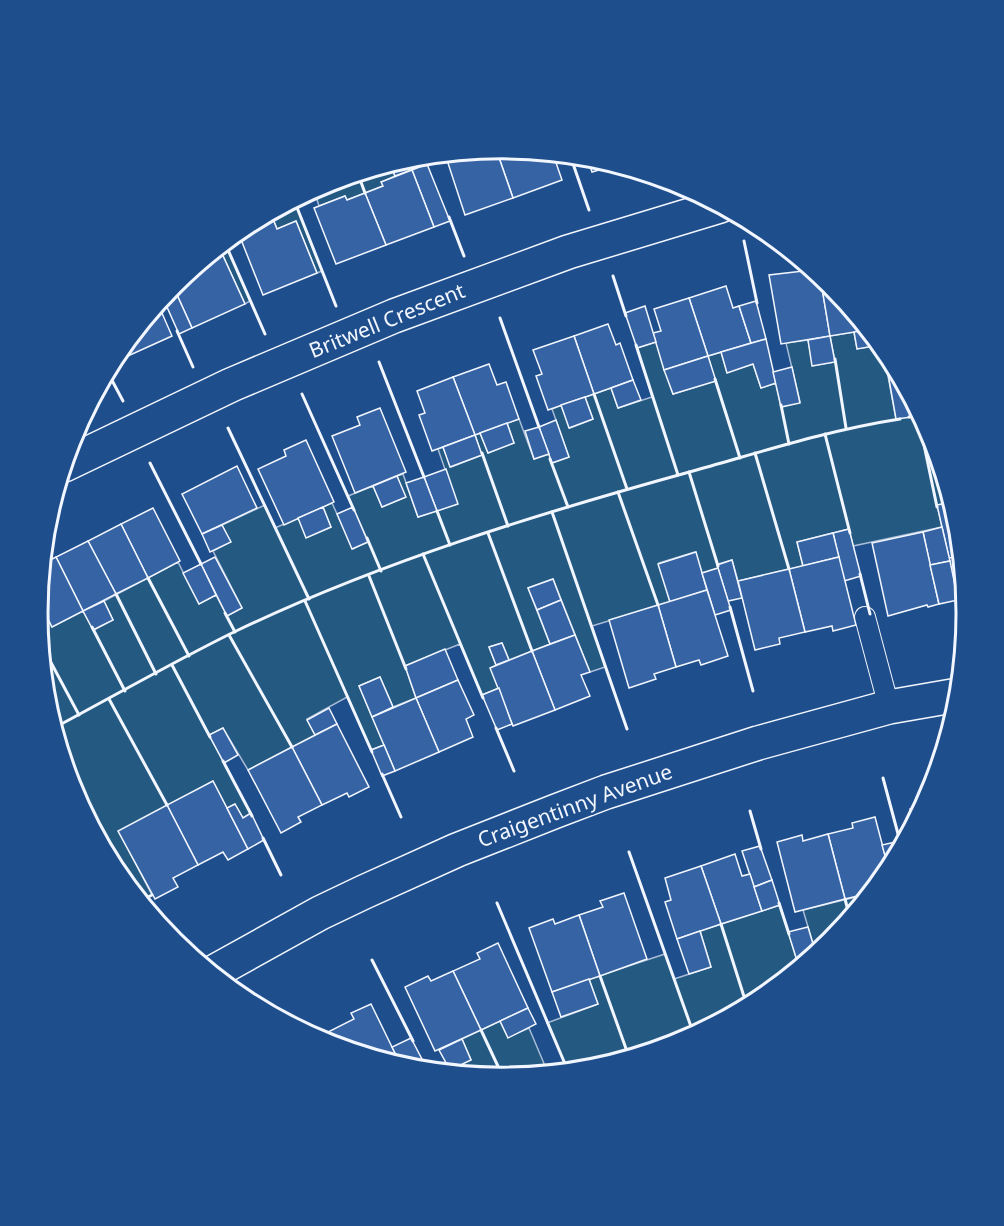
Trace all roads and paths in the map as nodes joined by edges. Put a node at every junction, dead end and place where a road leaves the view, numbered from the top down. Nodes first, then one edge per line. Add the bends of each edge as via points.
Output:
1 (709, 209) edge
2 (75, 460) edge
3 (865, 617) dead end
4 (948, 697) edge
5 (889, 707) junction
6 (220, 968) edge

1 - 2 street, Britwell Crescent via 568,252 394,316 231,385
3 - 5 lane
4 - 5 street, Craigentinny Avenue
5 - 6 street, Craigentinny Avenue via 717,755 506,830 320,913

